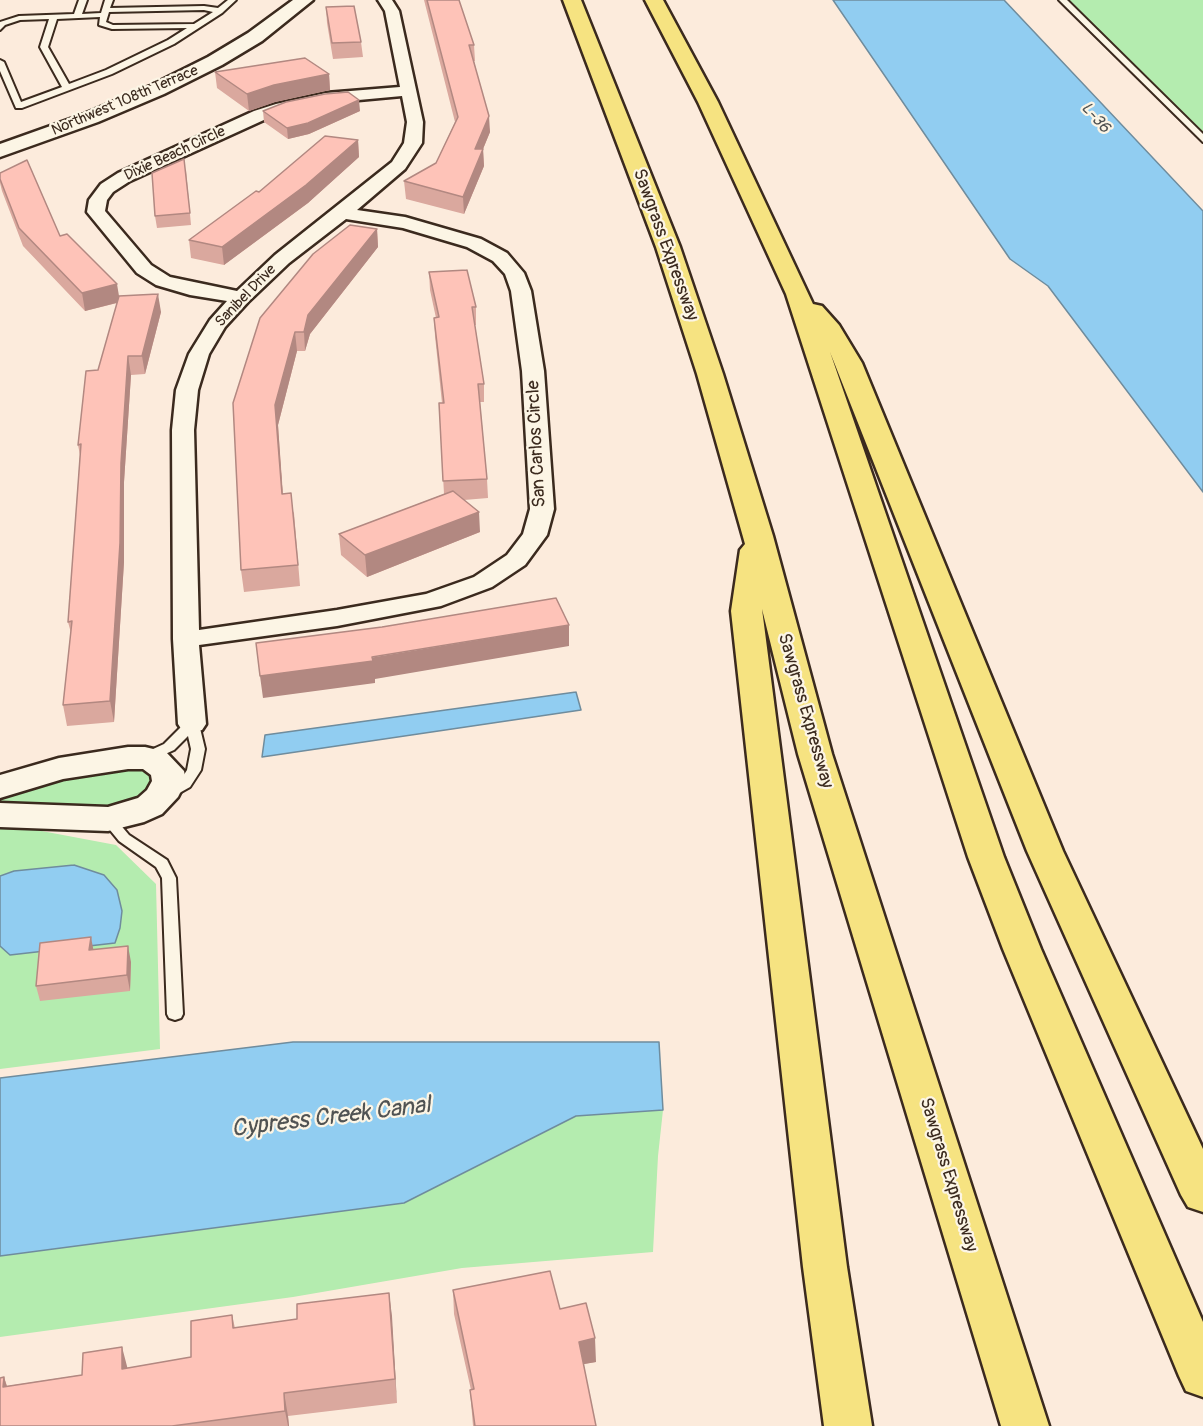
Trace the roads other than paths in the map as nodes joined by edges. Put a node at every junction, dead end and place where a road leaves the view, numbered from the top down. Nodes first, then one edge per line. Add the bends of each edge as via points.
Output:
1 (83, 0) edge
2 (109, 0) edge
3 (232, 0) edge
4 (279, 0) edge
5 (304, 0) edge
6 (385, 0) edge
7 (572, 0) edge
8 (654, 0) edge
9 (1063, 0) edge
10 (205, 4) edge
11 (219, 11) junction
12 (104, 13) junction
13 (54, 16) junction
14 (76, 16) junction
15 (196, 26) junction
16 (0, 28) edge
17 (0, 62) edge
18 (67, 88) junction
19 (407, 91) junction
20 (0, 138) edge
21 (1203, 139) edge
22 (0, 151) edge
23 (342, 213) junction
24 (798, 294) junction
25 (241, 298) junction
26 (758, 536) junction
27 (186, 639) junction
28 (192, 724) junction
29 (145, 758) junction
30 (0, 787) edge
31 (161, 797) junction
32 (0, 815) edge
33 (108, 819) junction
34 (175, 1014) dead end
35 (1203, 1195) edge
36 (1203, 1376) edge
37 (848, 1426) edge
38 (1025, 1426) edge

1 - 14 lane
2 - 12 lane
3 - 11 lane
4 - 20 street, Northwest 108th Terrace via 196,58 137,87
5 - 22 street, Northwest 108th Terrace via 255,37 157,90
6 - 19 street, Sanibel Drive via 392,11
7 - 26 highway, Sawgrass Expressway via 668,247
8 - 24 highway via 708,102
9 - 21 lane
10 - 11 lane
10 - 12 lane
11 - 15 lane
12 - 14 lane
12 - 15 lane via 102,23 112,27
13 - 14 lane
13 - 16 lane via 19,18
13 - 18 lane via 44,47
15 - 18 lane via 109,72
17 - 18 lane via 19,106
19 - 23 street, Sanibel Drive via 415,122 413,143 399,165
19 - 25 street, Dixie Beach Circle via 326,98 282,107 124,177 107,188 98,200 96,212 144,269 163,281
23 - 25 street, Sanibel Drive via 282,259
23 - 27 street, San Carlos Circle via 405,223 474,243 500,257 514,273 521,291 533,371 542,509 535,535 516,560 483,582 432,601
24 - 35 highway via 830,330 849,363 1045,851
24 - 36 highway via 986,857
25 - 27 street, Sanibel Drive via 217,324 199,354 187,390 183,430
26 - 37 highway via 746,611 822,1244
26 - 38 highway, Sawgrass Expressway via 815,754
27 - 28 street, Sanibel Drive
28 - 29 lane via 169,747
28 - 31 lane, Sanibel Drive via 198,749 194,770 185,784
29 - 30 street via 59,770
29 - 31 street via 167,771 170,781
31 - 33 street via 132,814
32 - 33 street
33 - 34 lane via 124,838 162,864 169,878

